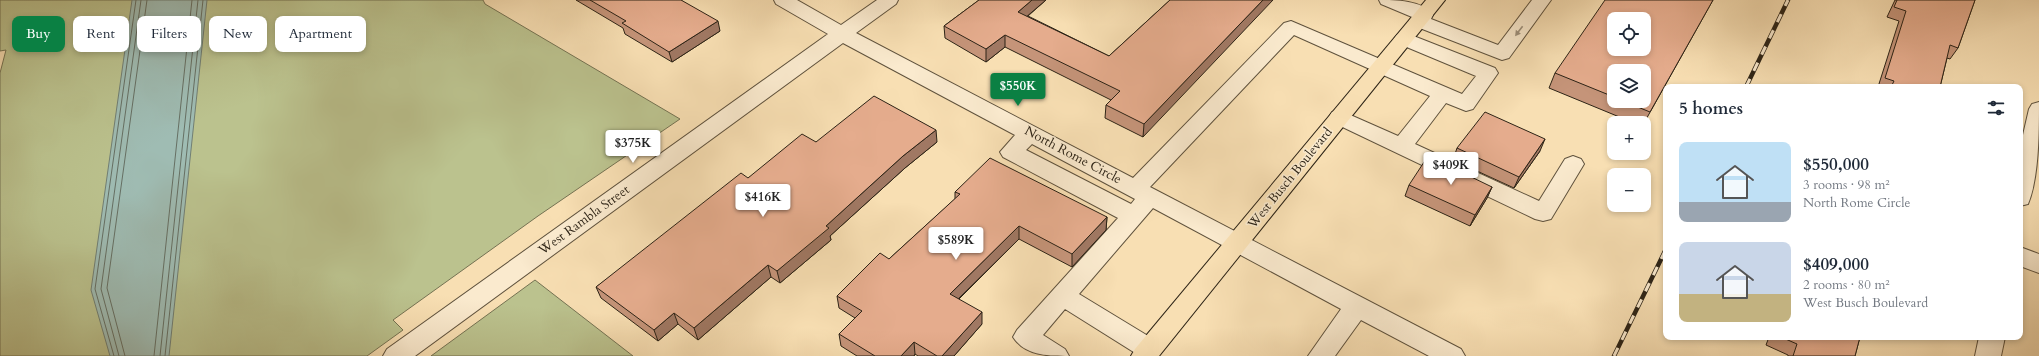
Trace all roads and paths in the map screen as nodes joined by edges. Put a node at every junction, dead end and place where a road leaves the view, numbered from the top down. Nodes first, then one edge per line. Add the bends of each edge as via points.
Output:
1 (783, 0) edge
2 (889, 0) edge
3 (1388, 0) edge
4 (1542, 0) edge
5 (1426, 12) edge
6 (842, 34) junction
7 (1404, 39) junction
8 (1502, 54) junction
9 (1381, 67) junction
10 (1488, 73) junction
11 (1442, 94) junction
12 (2039, 109) edge
13 (1340, 117) junction
14 (1030, 132) junction
15 (1402, 146) junction
16 (1573, 164) dead end
17 (2023, 184) edge
18 (1144, 192) junction
19 (1134, 216) junction
20 (1237, 241) junction
21 (2023, 257) edge
22 (2039, 264) edge
23 (1062, 296) junction
24 (1357, 306) junction
25 (1991, 340) edge
26 (1146, 353) edge
27 (396, 356) edge
28 (1056, 356) edge
29 (1321, 356) edge
30 (1452, 356) edge
31 (1988, 356) edge

1 - 6 street, North Rome Circle
2 - 6 street, West Rambla Street
3 - 5 street
4 -> 8 street
5 - 7 main road, West Busch Boulevard
5 - 8 street
6 - 14 street, North Rome Circle
6 - 27 street, West Rambla Street
7 - 9 main road, West Busch Boulevard
7 - 10 street
8 - 10 street
9 - 11 street
9 - 13 main road, West Busch Boulevard
9 - 18 street via 1291,27
10 - 11 street via 1466,104
11 - 15 street
12 - 17 street
13 - 15 street
13 - 20 main road, West Busch Boulevard
14 - 18 street, North Rome Circle
14 - 19 street via 1011,152
15 - 16 street via 1543,213
18 - 19 street
18 - 20 street, North Rome Circle
19 - 23 street
20 - 24 street, North Rome Circle
20 - 26 main road, West Busch Boulevard
21 - 22 street
23 - 26 street
23 - 28 street via 1026,337
24 - 29 street
24 - 30 street, North Rome Circle
25 - 31 street

